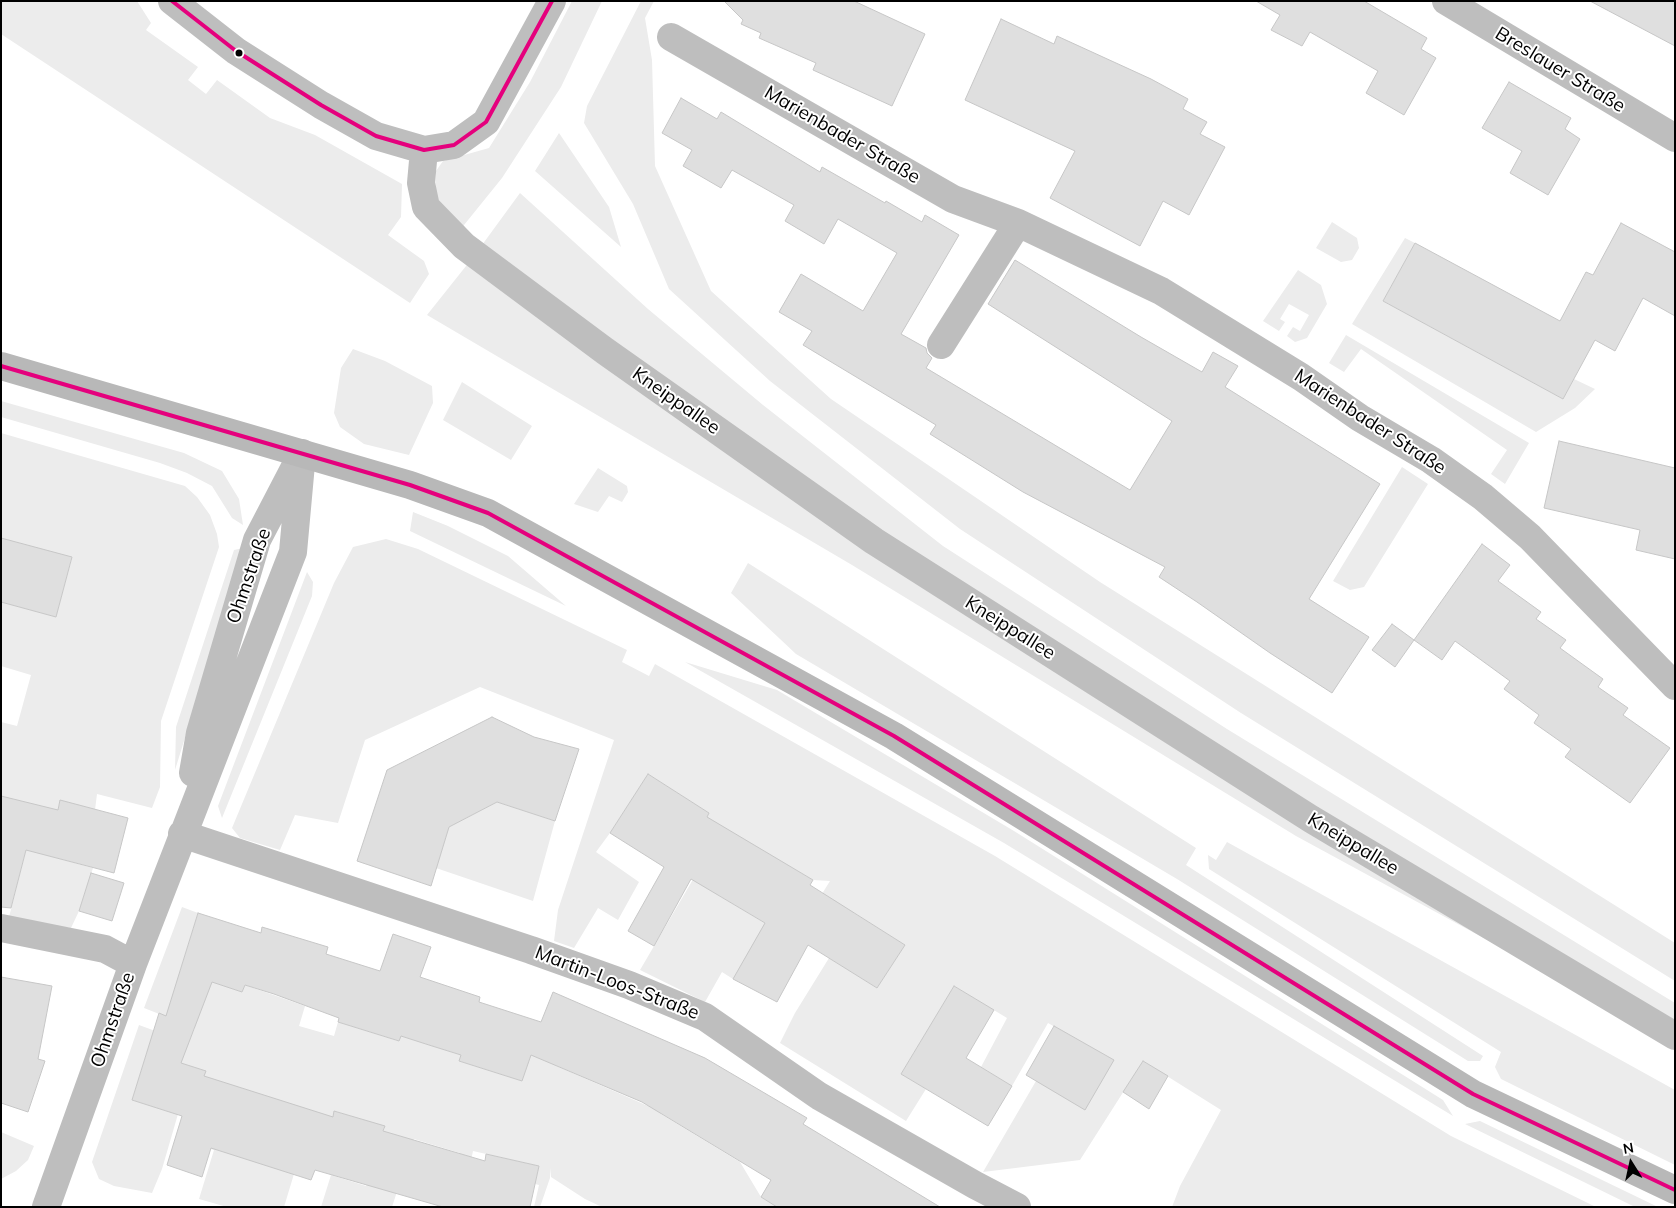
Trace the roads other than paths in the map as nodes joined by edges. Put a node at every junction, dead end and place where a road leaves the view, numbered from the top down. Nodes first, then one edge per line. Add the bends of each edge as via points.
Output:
1 (172, 1) edge
2 (552, 1) edge
3 (1446, 1) edge
4 (671, 37) dead end
5 (1675, 138) edge
6 (424, 150) junction
7 (1018, 223) junction
8 (942, 345) dead end
9 (1, 366) edge
10 (302, 452) junction
11 (1673, 680) edge
12 (182, 834) junction
13 (1, 928) edge
14 (133, 964) junction
15 (1675, 1036) edge
16 (1675, 1190) edge
17 (46, 1207) edge
18 (1017, 1207) edge

1 - 6 street via 236,50 321,105 376,136
2 - 6 street via 486,122 454,145
3 - 5 street, Breslauer Straße
4 - 7 street, Marienbader Straße via 953,199
6 - 15 street, Kneippallee via 421,183 426,207 464,246 866,536 1303,814
7 - 8 street
7 - 11 street, Marienbader Straße via 1161,291 1431,460 1483,497 1530,538
9 - 10 street
10 - 12 street, Ohmstraße via 257,540 200,733
10 - 12 street, Ohmstraße via 293,552
10 - 16 street via 488,513 894,736 1473,1094
12 - 14 street, Ohmstraße
12 - 18 street, Martin-Loos-Straße via 630,984 706,1017 819,1096
13 - 14 street via 105,948
14 - 17 street, Ohmstraße

